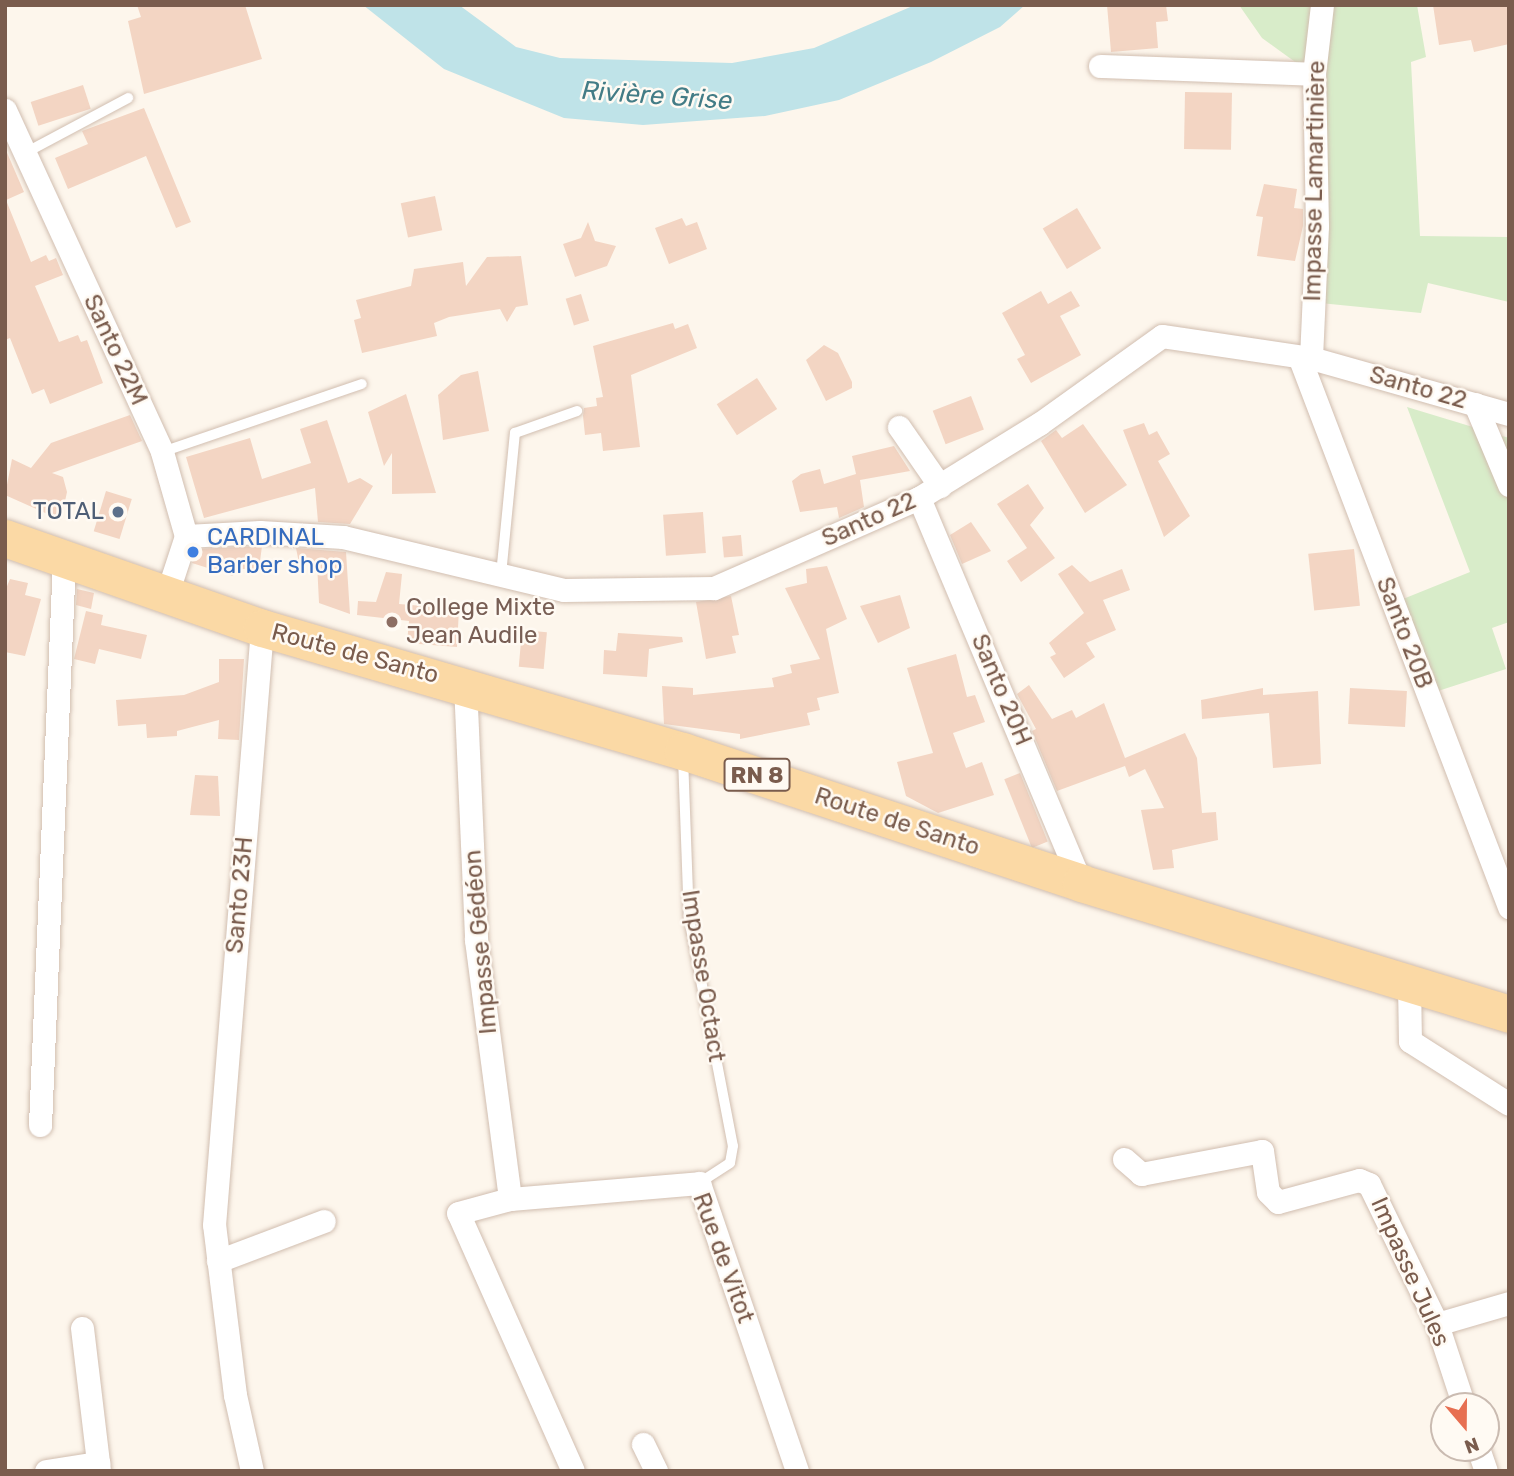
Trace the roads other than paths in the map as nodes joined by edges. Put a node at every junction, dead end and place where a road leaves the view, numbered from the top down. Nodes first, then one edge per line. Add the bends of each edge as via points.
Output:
1 (1322, 5) edge
2 (1100, 66) dead end
3 (1314, 74) junction
4 (128, 97) dead end
5 (6, 112) edge
6 (25, 153) junction
7 (1305, 358) junction
8 (362, 384) dead end
9 (1475, 404) junction
10 (577, 411) dead end
11 (1509, 414) edge
12 (899, 428) dead end
13 (162, 452) junction
14 (1509, 485) edge
15 (940, 486) junction
16 (919, 498) junction
17 (186, 536) junction
18 (5, 538) edge
19 (64, 560) junction
20 (501, 578) junction
21 (166, 597) junction
22 (262, 628) junction
23 (465, 684) junction
24 (683, 751) junction
25 (1081, 883) junction
26 (1509, 907) edge
27 (1409, 984) junction
28 (1509, 1014) edge
29 (1509, 1104) edge
30 (40, 1125) dead end
31 (1124, 1159) dead end
32 (699, 1183) junction
33 (510, 1199) junction
34 (324, 1222) dead end
35 (218, 1261) junction
36 (1509, 1303) edge
37 (1437, 1324) junction
38 (82, 1328) dead end
39 (1459, 1392) edge
40 (643, 1444) dead end
41 (98, 1467) edge
42 (46, 1471) edge
43 (252, 1471) edge
44 (573, 1471) edge
45 (656, 1471) edge
46 (797, 1471) edge

1 - 3 street, Impasse Lamartinière
2 - 3 street
3 - 7 street, Impasse Lamartinière via 1317,226
4 - 6 lane
5 - 6 street, Santo 22M
6 - 13 street, Santo 22M
7 - 9 street, Santo 22
7 - 15 street, Santo 22 via 1162,336 1039,424
7 - 26 street, Santo 20B
8 - 13 lane
9 - 11 street, Santo 22
9 - 14 street
10 - 20 lane via 515,433
12 - 15 street
13 - 17 street, Santo 22M
15 - 16 street, Santo 22
16 - 20 street, Santo 22 via 714,588 564,590
16 - 25 street, Santo 20H
17 - 20 street, Santo 22 via 260,532 343,537
17 - 21 street
18 - 19 main road, Route de Santo / RN 8
19 - 21 main road, Route de Santo / RN 8
19 - 30 street
21 - 22 main road, Route de Santo / RN 8
22 - 23 main road, Route de Santo / RN 8
22 - 35 street, Santo 23H via 218,1162
23 - 24 main road, Route de Santo / RN 8
23 - 33 street, Impasse Gédéon via 476,940
24 - 25 main road, Route de Santo / RN 8
24 - 32 lane, Impasse Octact via 688,918 733,1146 730,1163
25 - 27 main road, Route de Santo / RN 8
27 - 28 main road, Route de Santo / RN 8
27 - 29 street via 1410,1041
31 - 37 street, Impasse Jules via 1141,1174 1262,1151 1268,1192 1279,1202 1359,1180 1369,1184
32 - 33 street, Rue de Vitot
32 - 46 street, Rue de Vitot
33 - 44 street, Rue de Vitot via 458,1213
34 - 35 street
35 - 43 street, Santo 23H via 235,1395
36 - 37 street
37 - 39 street, Impasse Jules
38 - 41 street
40 - 45 street
41 - 42 street

